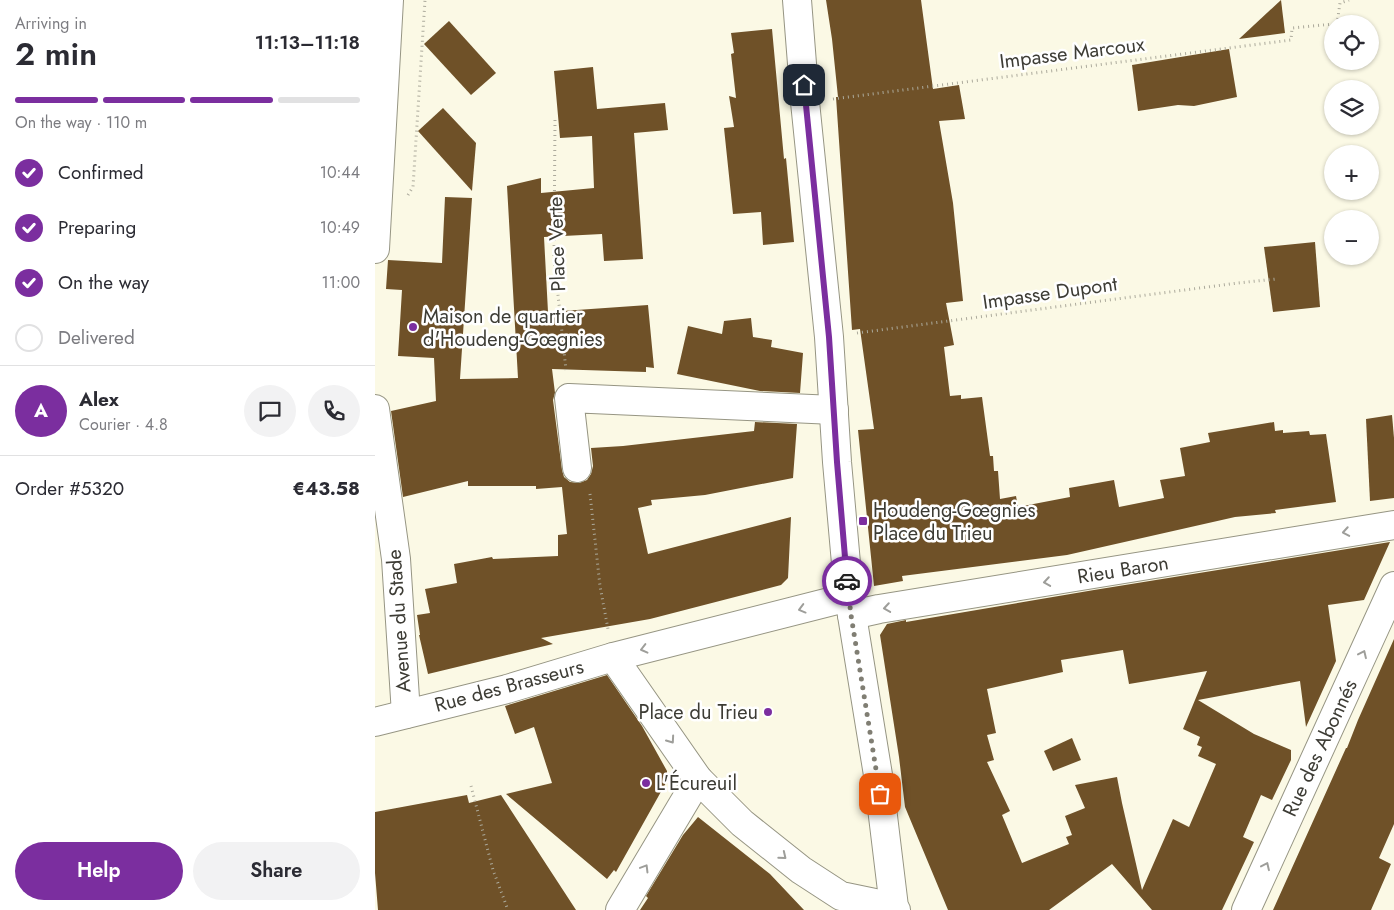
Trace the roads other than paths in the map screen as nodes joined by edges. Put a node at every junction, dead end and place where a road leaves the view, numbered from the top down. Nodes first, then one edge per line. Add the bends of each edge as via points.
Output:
1 (389, 0) edge
2 (797, 0) edge
3 (375, 249) edge
4 (375, 409) edge
5 (834, 410) junction
6 (577, 468) road end
7 (1394, 525) edge
8 (1394, 586) edge
9 (850, 606) junction
10 (613, 658) junction
11 (406, 714) junction
12 (375, 722) edge
13 (699, 779) junction
14 (895, 909) edge
15 (620, 910) edge
16 (1246, 910) edge

1 - 3 street
2 - 5 street
4 - 11 street, Avenue du Stade via 396,559
5 - 6 street via 569,398
5 - 9 street
7 -> 9 street, Rieu Baron via 888,608
16 -> 8 street, Rue des Abonnés
9 -> 10 street
9 - 14 street via 878,775
10 - 11 street, Rue des Brasseurs
10 -> 13 street
11 - 12 street, Rue des Brasseurs
13 -> 14 street via 742,823 801,870 841,896
15 -> 13 street

